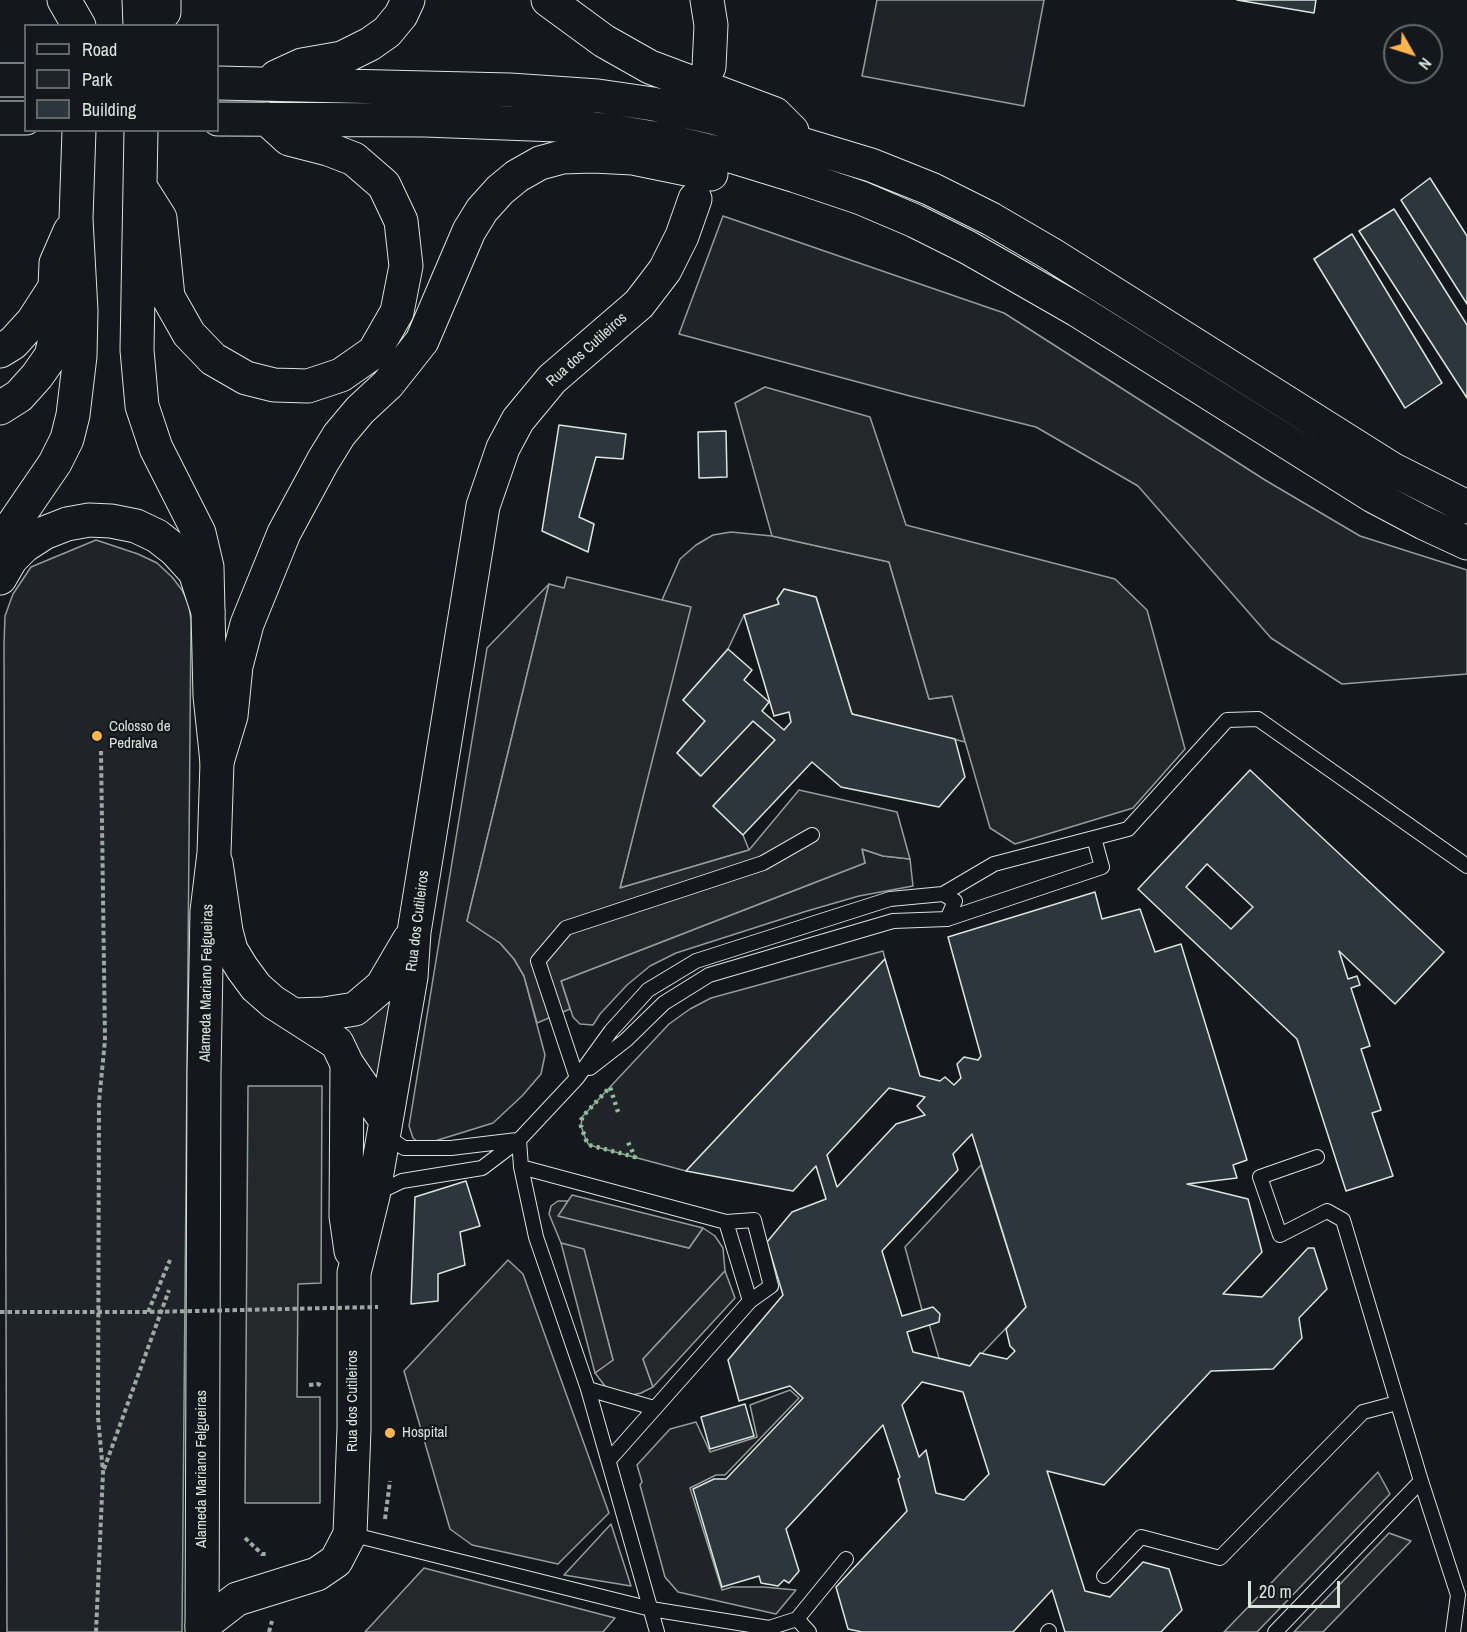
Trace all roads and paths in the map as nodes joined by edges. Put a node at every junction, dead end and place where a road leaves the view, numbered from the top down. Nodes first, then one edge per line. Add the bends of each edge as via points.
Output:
1 (64, 0) edge
2 (83, 0) edge
3 (139, 0) edge
4 (164, 0) edge
5 (408, 0) edge
6 (548, 0) edge
7 (707, 0) edge
8 (80, 24) edge
9 (81, 24) edge
10 (140, 24) edge
11 (153, 24) edge
12 (709, 67) dead end
13 (0, 80) edge
14 (24, 80) edge
15 (219, 83) edge
16 (261, 84) junction
17 (0, 117) edge
18 (24, 118) edge
19 (219, 119) edge
20 (267, 119) junction
21 (79, 132) edge
22 (141, 132) edge
23 (803, 144) junction
24 (796, 176) junction
25 (141, 188) junction
26 (695, 199) dead end
27 (76, 219) junction
28 (55, 287) junction
29 (0, 351) edge
30 (0, 408) edge
31 (1467, 507) edge
32 (1467, 543) edge
33 (0, 550) edge
34 (0, 578) edge
35 (208, 612) junction
36 (101, 751) dead end
37 (217, 762) junction
38 (812, 835) dead end
39 (1094, 838) junction
40 (214, 853) junction
41 (1467, 866) edge
42 (943, 894) junction
43 (947, 919) junction
44 (414, 932) junction
45 (294, 1015) junction
46 (347, 1064) junction
47 (577, 1078) junction
48 (385, 1128) junction
49 (519, 1140) junction
50 (1317, 1156) dead end
51 (520, 1167) junction
52 (373, 1196) junction
53 (726, 1222) junction
54 (170, 1259) dead end
55 (354, 1273) junction
56 (170, 1288) dead end
57 (750, 1301) junction
58 (378, 1307) dead end
59 (0, 1312) edge
60 (148, 1312) junction
61 (309, 1385) dead end
62 (326, 1389) dead end
63 (588, 1389) junction
64 (1397, 1403) junction
65 (654, 1408) junction
66 (609, 1460) junction
67 (103, 1472) junction
68 (1421, 1481) junction
69 (350, 1534) junction
70 (245, 1538) dead end
71 (273, 1554) dead end
72 (846, 1559) dead end
73 (1104, 1576) dead end
74 (651, 1609) junction
75 (797, 1618) junction
76 (272, 1621) dead end
77 (202, 1629) edge
78 (96, 1632) edge
79 (269, 1632) edge
80 (657, 1632) edge
81 (809, 1632) edge
82 (1275, 1632) edge
83 (1454, 1632) edge

1 - 8 main road
2 - 9 main road
3 - 10 main road
4 - 11 main road via 164,12
5 - 16 main road via 387,33 370,44 342,58 302,65
6 - 23 main road via 604,41 650,68 775,114
7 - 12 main road via 711,25
13 - 14 main road
15 - 16 main road
16 - 23 main road via 598,96 715,118
17 - 18 main road
19 - 20 main road
20 - 24 main road via 557,125 660,139
20 - 25 main road via 290,139 354,159 384,185 401,221 406,266 397,312 374,352 341,375 308,386 274,385 246,378 213,358 189,334 168,297 160,218
21 - 27 main road
22 - 25 main road
23 - 31 main road via 871,165 991,219 1392,469
24 - 32 main road via 893,212 976,251 1373,496
24 - 37 main road via 752,183 633,159 562,157 517,176 500,190 469,231 422,341 339,435 284,533 247,624 236,666 231,716
25 - 35 main road via 137,350 142,406 156,448 199,532 207,567
26 - 44 main road, Rua dos Cutileiros via 664,270 639,304 552,379 518,420 491,478 483,506
27 - 28 main road via 56,263
27 - 33 main road via 81,322 73,415 55,463
28 - 29 main road via 33,321
28 - 30 main road via 56,335 51,356 19,396
34 - 35 main road, Alameda Mariano Felgueiras via 11,559 44,533 89,520 111,521 136,526 175,550 195,572
35 - 37 main road, Alameda Mariano Felgueiras via 210,696
36 - 67 path via 105,1040 99,1102 98,1417
37 - 40 main road, Alameda Mariano Felgueiras
38 - 47 lane via 763,863 566,928 538,961
39 - 41 lane via 1128,829 1227,720 1258,719
39 - 42 lane via 994,864
39 - 43 lane via 1102,867
40 - 45 main road via 231,950 256,987
40 - 77 main road, Alameda Mariano Felgueiras via 207,911
42 - 43 lane via 955,901
42 - 47 lane via 890,899 696,961 648,990 611,1031
43 - 47 lane via 893,921 709,975 664,1003 626,1040
44 - 45 main road via 382,986 355,1009
44 - 48 main road, Rua dos Cutileiros via 411,977
45 - 46 main road via 337,1043
46 - 48 main road
46 - 55 main road via 346,1216
47 - 49 lane
48 - 49 lane via 404,1148 451,1148
48 - 52 main road, Rua dos Cutileiros
49 - 51 lane
49 - 52 lane via 482,1168 402,1180
50 - 64 lane via 1260,1177 1280,1235 1327,1211 1342,1220
51 - 53 lane
51 - 63 lane via 536,1237
52 - 55 main road, Rua dos Cutileiros
53 - 57 lane
53 - 57 lane via 754,1220 771,1286
54 - 60 path
55 - 69 main road, Rua dos Cutileiros
56 - 67 path
57 - 65 lane
58 - 60 path, bridge
59 - 60 path, bridge
61 - 62 path via 318,1384
63 - 65 lane
63 - 66 lane
64 - 68 lane
64 - 73 lane via 1363,1412 1220,1558 1141,1537
65 - 66 lane
66 - 74 lane
67 - 78 path
68 - 82 lane
68 - 83 lane via 1458,1595
69 - 74 lane
69 - 77 main road, Rua dos Cutileiros via 336,1561 317,1574 237,1599
70 - 71 path via 262,1554
72 - 75 lane
74 - 75 lane via 769,1628
74 - 80 lane
75 - 81 lane
76 - 79 path

